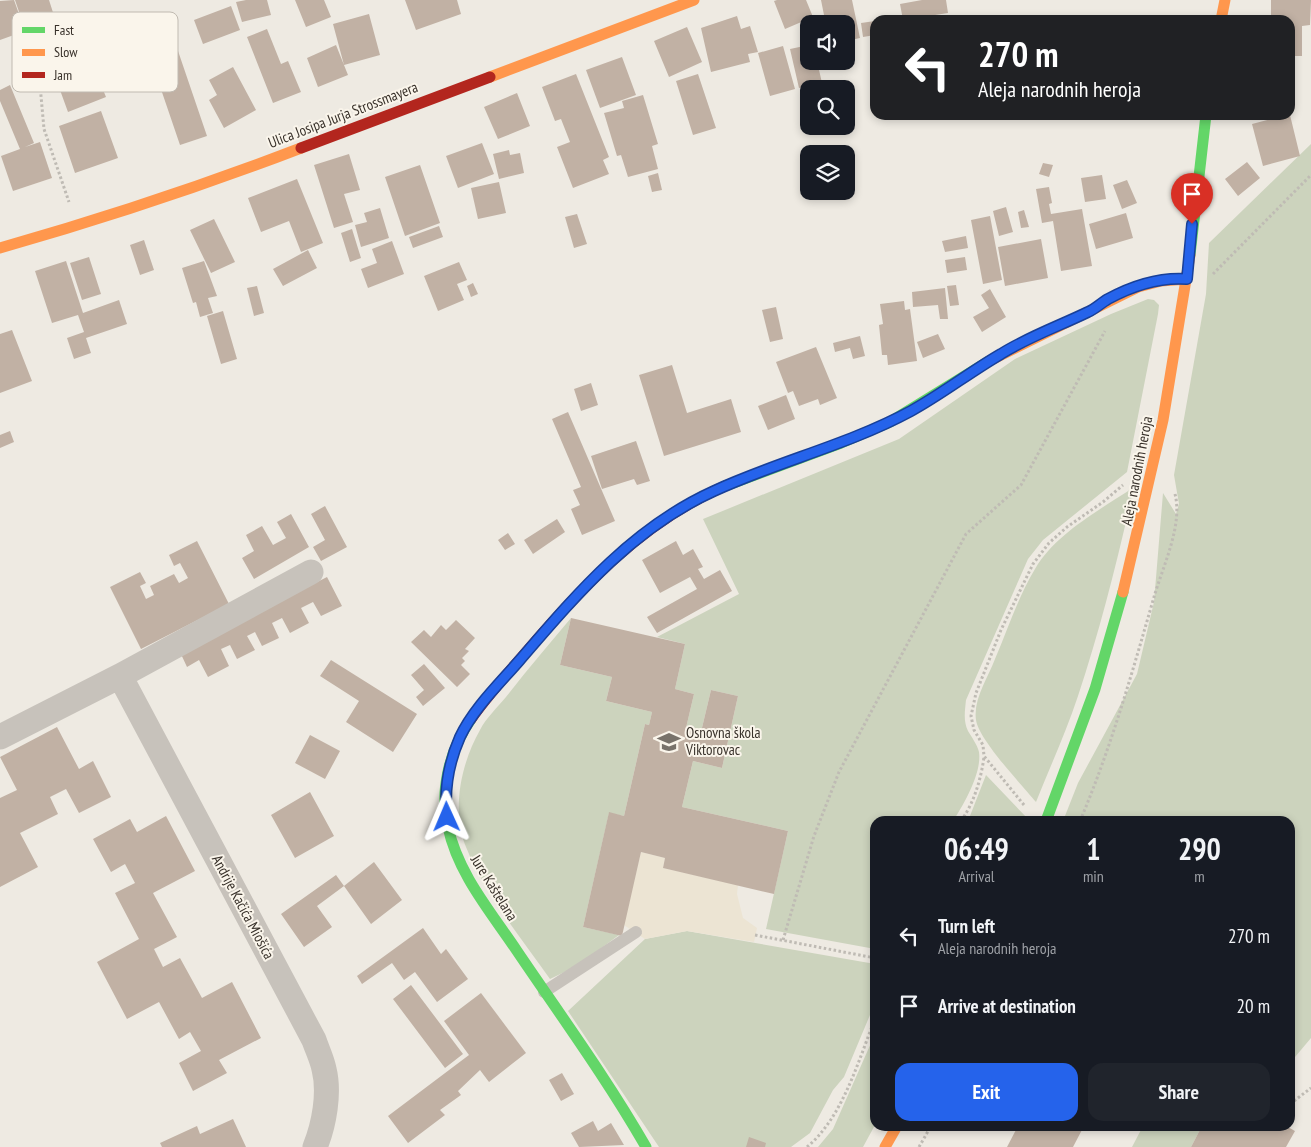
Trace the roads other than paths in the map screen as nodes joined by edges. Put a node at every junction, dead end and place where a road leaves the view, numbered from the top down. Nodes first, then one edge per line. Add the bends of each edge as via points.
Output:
1 (694, 0) edge
2 (1225, 0) edge
3 (1223, 15) edge
4 (1205, 120) edge
5 (0, 248) edge
6 (1187, 279) junction
7 (311, 572) dead end
8 (120, 676) junction
9 (0, 737) edge
10 (1048, 816) edge
11 (636, 932) dead end
12 (544, 992) junction
13 (894, 1131) edge
14 (315, 1147) edge
15 (646, 1147) edge
16 (885, 1147) edge

1 - 5 main road, Ulica Josipa Jurja Strossmayera via 217,180
2 - 3 main road
4 - 6 main road, Aleja narodnih heroja via 1195,185
6 - 10 main road, Aleja narodnih heroja via 1153,477 1137,548 1082,730
6 - 12 main road, Jure Kaštelana via 1168,278 1109,299 1003,352 913,409 871,431 714,491 660,520 579,591 482,704 461,735 448,771 445,805 448,830 457,857
7 - 8 street
8 - 9 street
8 - 14 street, Andrije Kačića Miošića via 314,1040 325,1070 326,1090 320,1136
11 - 12 lane
12 - 15 main road, Jure Kaštelana via 620,1100
13 - 16 main road

